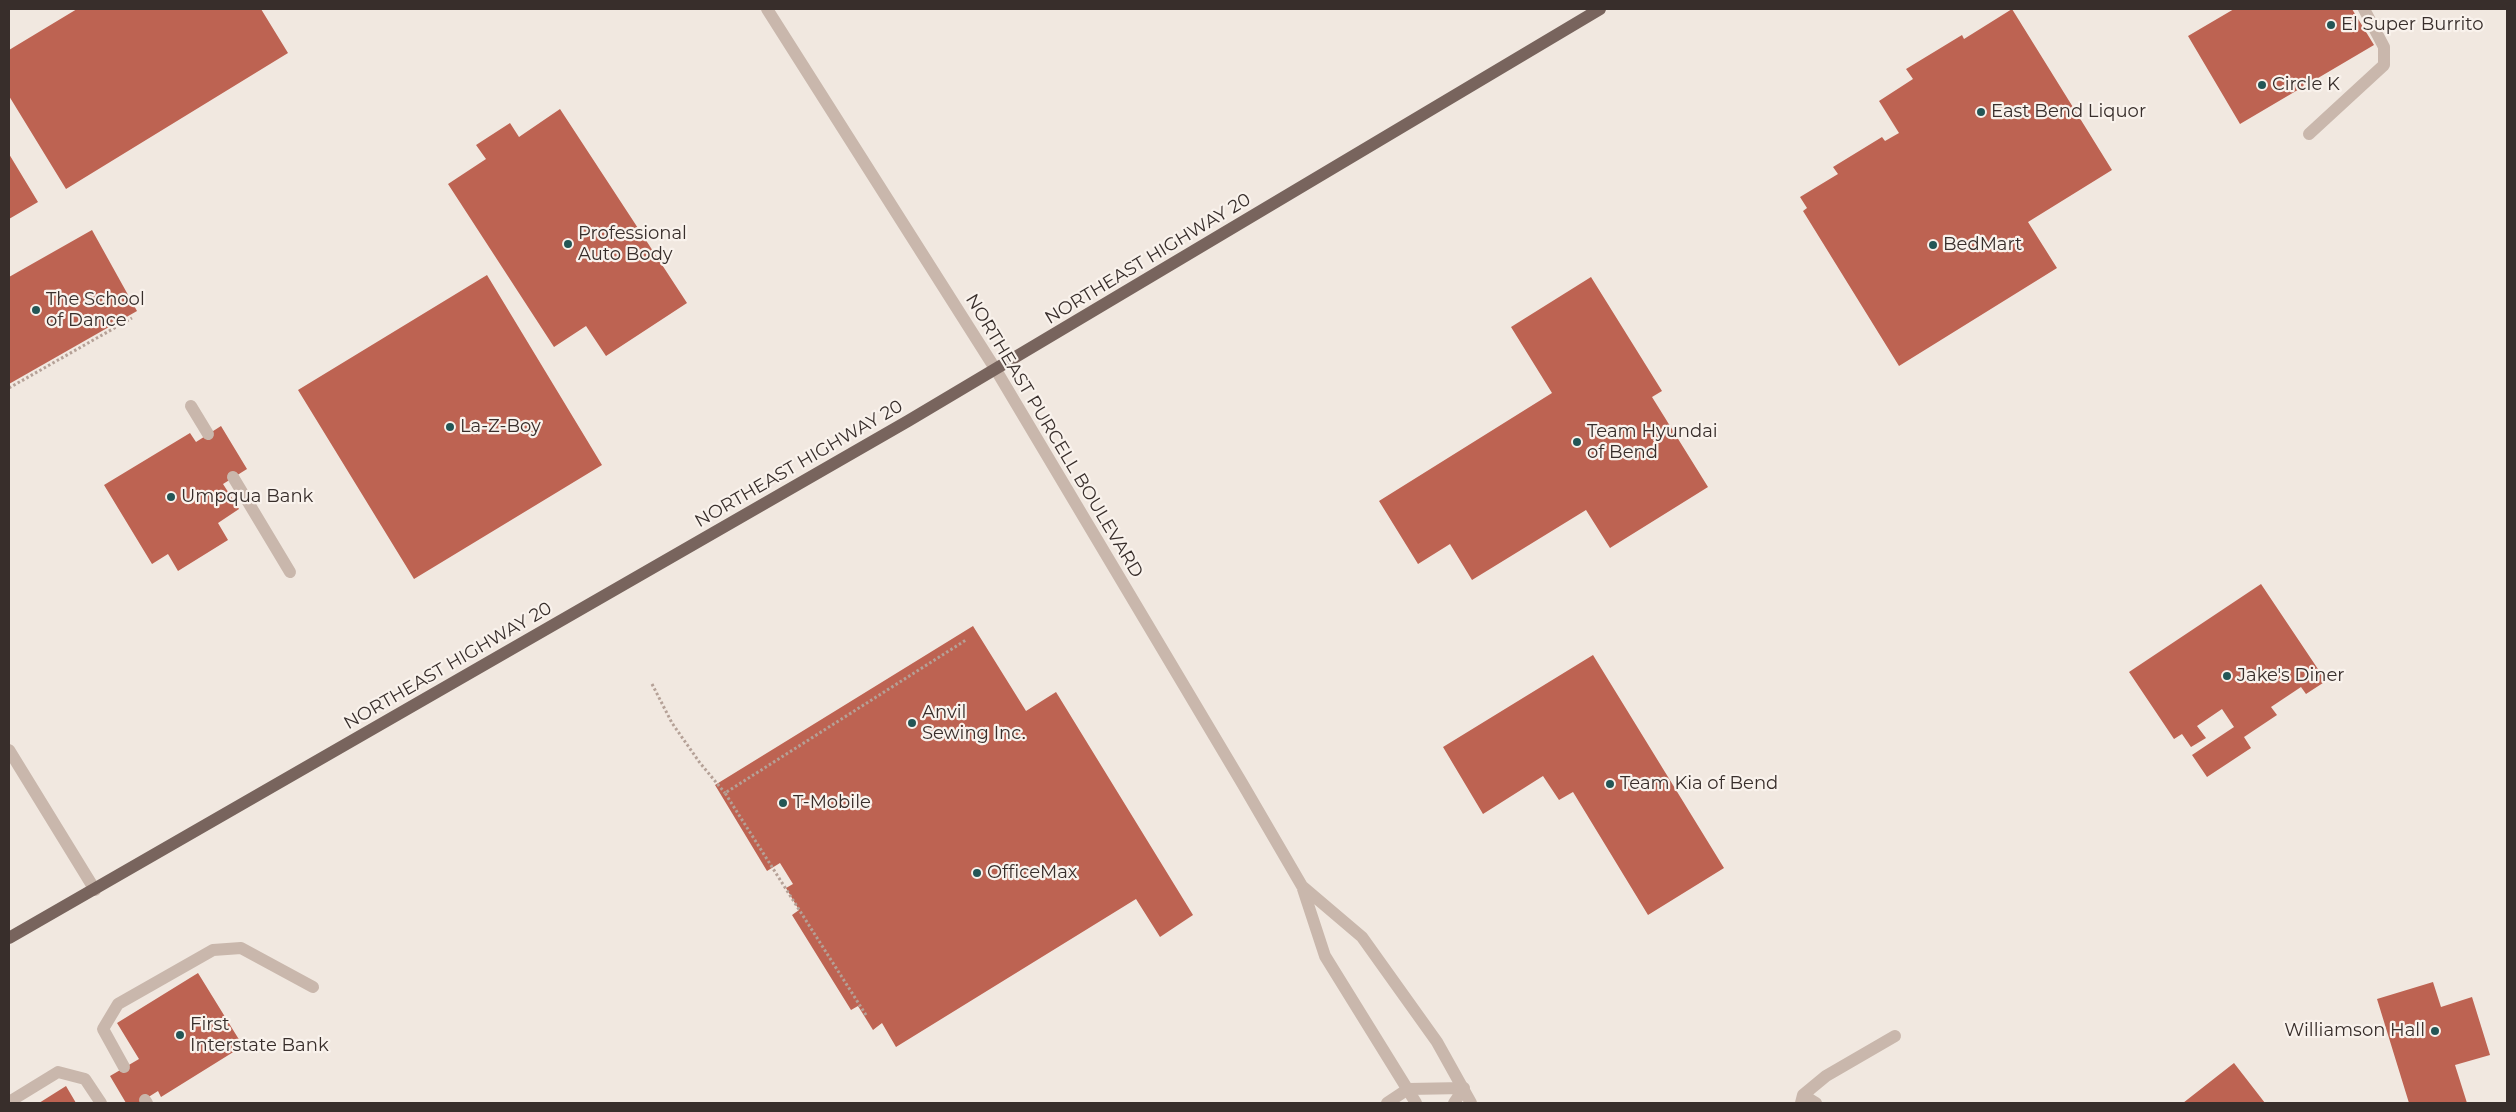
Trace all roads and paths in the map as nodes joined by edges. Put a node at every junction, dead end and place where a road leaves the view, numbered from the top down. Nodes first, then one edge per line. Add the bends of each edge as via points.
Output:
1 (766, 9) edge
2 (1600, 9) edge
3 (2364, 9) edge
4 (2309, 134) dead end
5 (132, 318) dead end
6 (996, 370) junction
7 (9, 388) edge
8 (191, 406) dead end
9 (208, 434) dead end
10 (234, 478) dead end
11 (290, 572) dead end
12 (966, 640) dead end
13 (652, 684) dead end
14 (9, 750) edge
15 (725, 793) junction
16 (1302, 886) junction
17 (95, 890) junction
18 (9, 938) edge
19 (313, 987) dead end
20 (866, 1014) dead end
21 (1894, 1036) dead end
22 (124, 1068) dead end
23 (1464, 1088) junction
24 (1408, 1089) junction
25 (1802, 1099) edge
26 (9, 1102) edge
27 (101, 1103) edge
28 (1387, 1103) edge
29 (1416, 1103) edge
30 (1454, 1103) edge
31 (1471, 1103) edge
32 (1816, 1103) edge

1 - 6 street, NORTHEAST PURCELL BOULEVARD
2 - 6 main road, NORTHEAST HIGHWAY 20
3 - 4 street via 2384,47 2384,65
5 - 7 path
6 - 16 street, NORTHEAST PURCELL BOULEVARD
6 - 17 main road, NORTHEAST HIGHWAY 20
8 - 9 street
10 - 11 street
12 - 15 path
13 - 15 path via 672,722
14 - 17 street
15 - 20 path
16 - 23 street, NORTHEAST PURCELL BOULEVARD via 1362,936 1437,1042
16 - 24 street, NORTHEAST PURCELL BOULEVARD via 1325,956
17 - 18 main road, NORTHEAST HIGHWAY 20
19 - 22 street via 241,948 213,950 118,1004 103,1028
21 - 25 street via 1826,1076
23 - 24 street
23 - 30 street
23 - 31 street, NORTHEAST PURCELL BOULEVARD
24 - 28 street
24 - 29 street, NORTHEAST PURCELL BOULEVARD
25 - 32 street
26 - 27 street via 58,1072 85,1079

